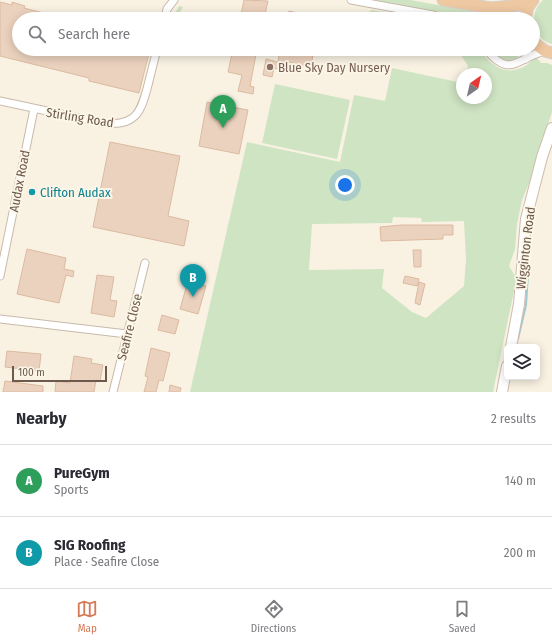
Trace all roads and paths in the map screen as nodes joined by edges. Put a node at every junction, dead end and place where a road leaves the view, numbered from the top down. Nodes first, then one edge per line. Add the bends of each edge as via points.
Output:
1 (166, 0) edge
2 (174, 0) edge
3 (351, 0) edge
4 (443, 0) edge
5 (532, 1) edge
6 (491, 8) junction
7 (168, 9) junction
8 (167, 12) edge
9 (417, 12) edge
10 (500, 12) edge
11 (527, 12) edge
12 (155, 56) edge
13 (492, 56) edge
14 (527, 56) edge
15 (535, 56) edge
16 (526, 59) junction
17 (0, 101) edge
18 (34, 109) junction
19 (552, 128) edge
20 (145, 263) dead end
21 (0, 276) edge
22 (0, 319) edge
23 (127, 334) junction
24 (512, 344) edge
25 (504, 380) edge
26 (113, 392) edge
27 (502, 392) edge

1 - 7 street
2 - 7 street
3 - 9 street
4 - 6 highway
5 - 6 highway
5 - 11 highway
6 - 10 highway
7 - 8 street
12 - 18 street, Stirling Road via 143,104 138,113 127,121 110,124
13 - 16 street via 504,64 516,64
14 - 16 street
15 - 16 street
17 - 18 street, Stirling Road
18 - 21 street, Audax Road
19 - 24 main road, Wigginton Road via 526,219 519,304
20 - 23 street, Seafire Close
22 - 23 street
23 - 26 street, Seafire Close
25 - 27 main road

